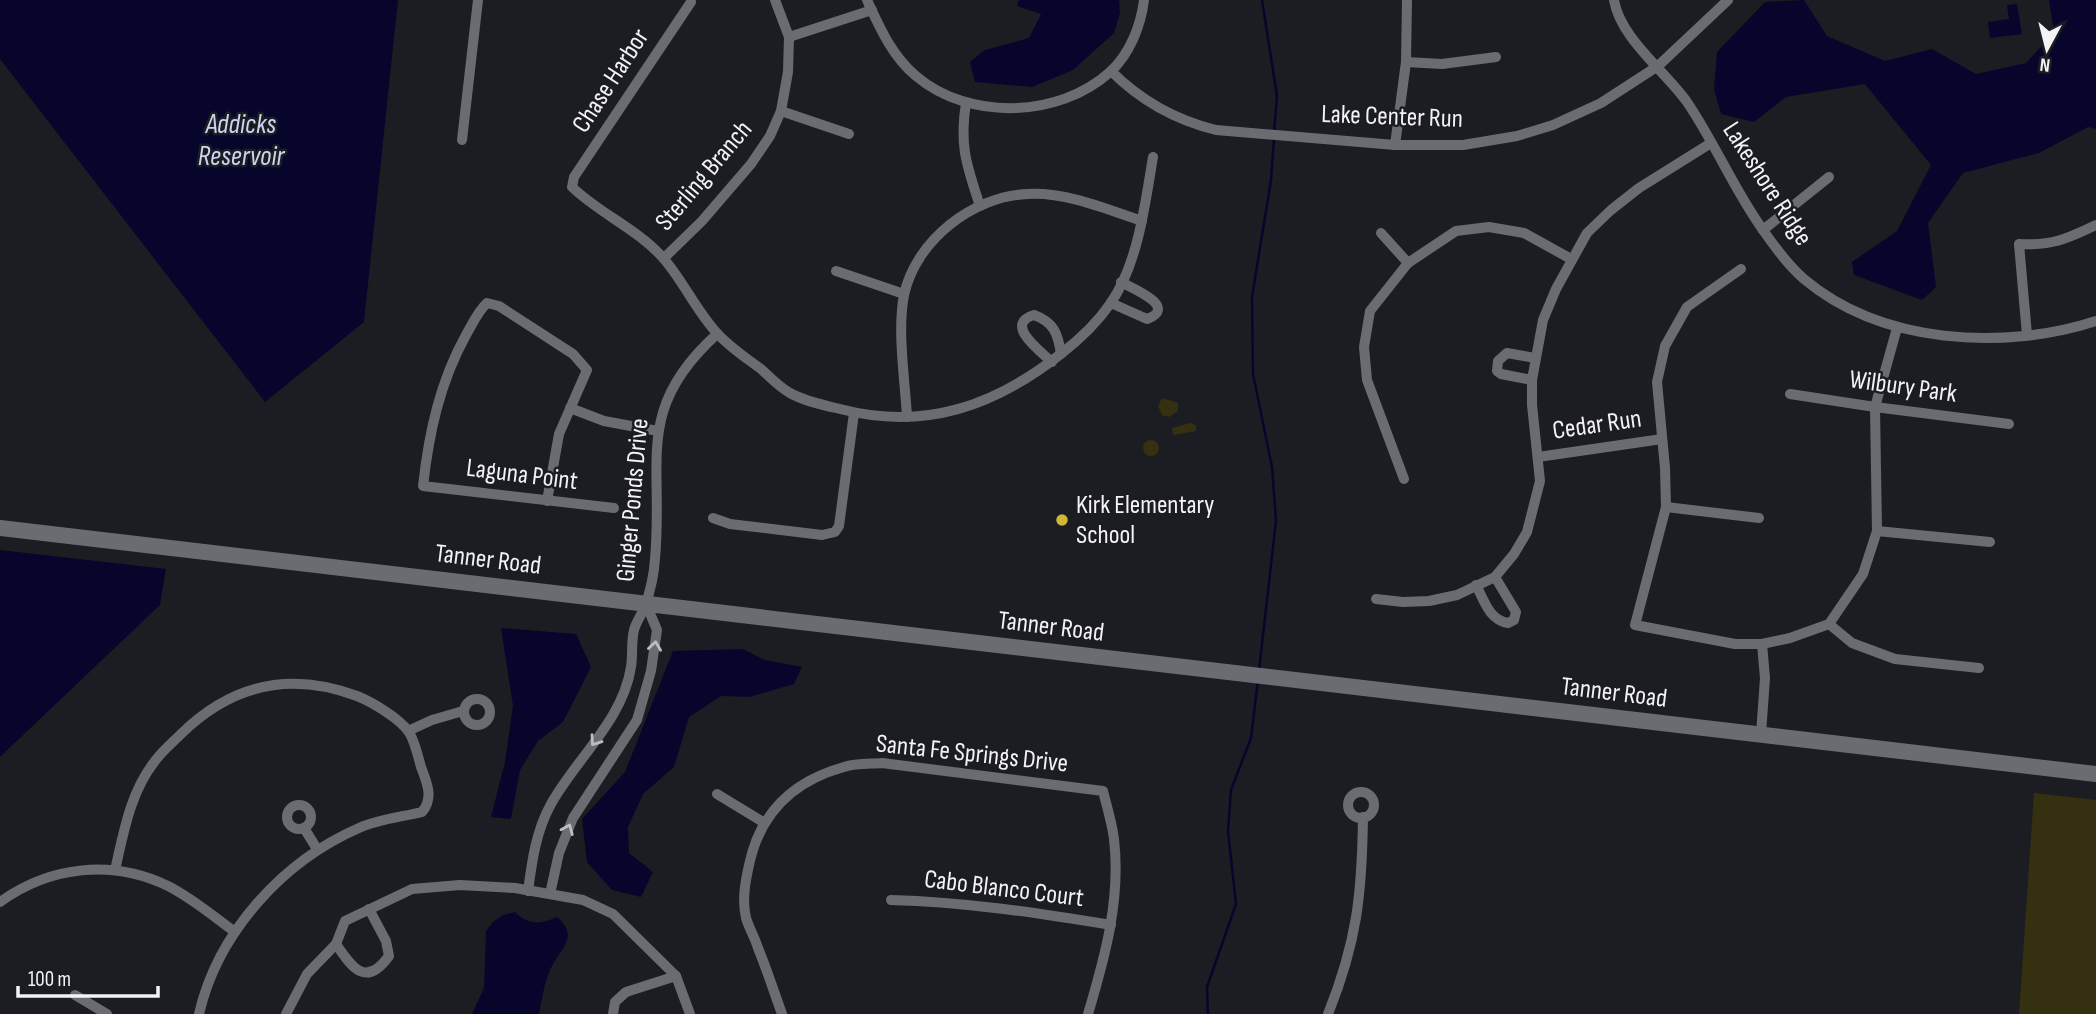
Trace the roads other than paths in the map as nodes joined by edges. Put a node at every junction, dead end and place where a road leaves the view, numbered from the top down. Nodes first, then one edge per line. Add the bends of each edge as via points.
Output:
1 (478, 0) edge
2 (775, 0) edge
3 (1144, 0) edge
4 (1407, 0) edge
5 (1614, 0) edge
6 (1728, 0) edge
7 (691, 2) edge
8 (870, 5) edge
9 (789, 37) junction
10 (1496, 57) dead end
11 (1406, 62) junction
12 (1658, 66) junction
13 (1111, 71) junction
14 (966, 103) junction
15 (781, 111) junction
16 (849, 134) dead end
17 (463, 140) dead end
18 (1711, 143) junction
19 (1395, 145) junction
20 (1153, 158) dead end
21 (1829, 177) dead end
22 (980, 206) junction
23 (1142, 221) junction
24 (2096, 225) edge
25 (1763, 230) junction
26 (1381, 233) dead end
27 (663, 258) junction
28 (1571, 259) junction
29 (1408, 263) junction
30 (1741, 269) dead end
31 (836, 271) dead end
32 (1121, 282) junction
33 (904, 294) junction
34 (1111, 303) junction
35 (2096, 321) edge
36 (1897, 328) junction
37 (717, 334) junction
38 (2027, 335) junction
39 (1061, 354) junction
40 (1535, 358) junction
41 (1052, 362) junction
42 (1532, 380) junction
43 (1790, 394) dead end
44 (1875, 407) junction
45 (570, 408) junction
46 (854, 413) junction
47 (907, 417) junction
48 (2009, 424) dead end
49 (659, 431) junction
50 (1662, 439) junction
51 (1538, 457) junction
52 (1405, 479) dead end
53 (547, 501) junction
54 (1666, 507) junction
55 (614, 509) dead end
56 (713, 518) dead end
57 (1759, 518) dead end
58 (0, 528) edge
59 (1877, 531) junction
60 (1990, 542) dead end
61 (1496, 577) junction
62 (1476, 585) junction
63 (1376, 599) dead end
64 (646, 604) junction
65 (1829, 624) junction
66 (1762, 644) junction
67 (1979, 668) dead end
68 (463, 711) dead end
69 (408, 731) junction
70 (1761, 734) junction
71 (2096, 774) edge
72 (717, 794) dead end
73 (1363, 817) dead end
74 (763, 822) junction
75 (304, 828) dead end
76 (317, 849) junction
77 (115, 870) junction
78 (528, 891) junction
79 (551, 894) junction
80 (891, 900) dead end
81 (0, 902) edge
82 (369, 909) junction
83 (1111, 925) junction
84 (235, 932) junction
85 (336, 944) junction
86 (677, 976) junction
87 (75, 995) dead end
88 (107, 1014) edge
89 (199, 1014) edge
90 (286, 1014) edge
91 (613, 1014) edge
92 (690, 1014) edge
93 (782, 1014) edge
94 (1088, 1014) edge
95 (1328, 1014) edge

1 - 17 street
2 - 9 street, Sterling Branch
3 - 13 street via 1133,38
4 - 11 street
5 - 12 street, Lakeshore Ridge via 1633,38
6 - 12 street, Lake Center Run
7 - 27 street, Chase Harbor via 574,177 572,187
8 - 9 street
8 - 14 street via 898,57 917,77
9 - 15 street, Sterling Branch
10 - 11 street via 1442,64
11 - 19 street
12 - 18 street, Lakeshore Ridge via 1688,102
12 - 19 street, Lake Center Run via 1601,103 1541,128 1462,145
13 - 14 street via 1057,102 1027,108
13 - 19 street, Lake Center Run via 1169,115 1192,124
14 - 22 street via 962,147
15 - 16 street
15 - 27 street, Sterling Branch via 751,164
18 - 25 street, Lakeshore Ridge
18 - 28 street via 1611,210 1587,233
20 - 23 street
21 - 25 street
22 - 23 street via 1027,194 1054,196
22 - 33 street via 955,221 927,248
23 - 32 street
24 - 38 street via 2064,240 2019,244
25 - 36 street, Lakeshore Ridge via 1803,278 1848,308
26 - 29 street
27 - 37 street
28 - 29 street via 1524,233 1489,228 1456,230
28 - 40 street via 1543,320
29 - 52 street via 1370,310 1364,347 1367,380
30 - 50 street via 1687,307 1665,346 1657,382
31 - 33 street
32 - 34 street
32 - 34 street via 1153,299 1157,311 1147,319
33 - 47 street
34 - 39 street
35 - 38 street, Lakeshore Ridge
36 - 38 street, Lakeshore Ridge via 1985,339
36 - 44 street
37 - 46 street via 789,393
37 - 49 street, Ginger Ponds Drive via 682,370 662,412
39 - 41 street
39 - 41 street via 1052,325 1034,315 1026,317 1022,330
40 - 42 street
40 - 42 street via 1507,353 1498,361 1501,374
41 - 47 street via 989,399
42 - 51 street
43 - 44 street, Wilbury Park
44 - 48 street, Wilbury Park
44 - 59 street
45 - 49 street via 604,421
45 - 53 street via 559,434
45 - 53 street, Laguna Point via 587,370 573,354 499,306 487,303 443,384 423,486
46 - 47 street
46 - 56 street via 835,532 822,535
49 - 64 street, Ginger Ponds Drive via 655,561
50 - 51 street, Cedar Run
50 - 54 street
51 - 61 street via 1540,481 1527,532
53 - 55 street, Laguna Point
54 - 57 street
54 - 66 street via 1635,625 1735,644
58 - 64 main road, Tanner Road
59 - 60 street
59 - 65 street via 1863,574
61 - 62 street
61 - 62 street via 1516,612 1508,623 1490,613
62 - 63 street via 1429,601
64 - 70 main road, Tanner Road
64 -> 78 street, Ginger Ponds Drive via 634,629 631,670 617,707 550,806 534,847
79 -> 64 street, Ginger Ponds Drive via 559,853 573,818 637,720 657,630
65 - 66 street
65 - 67 street via 1852,643 1895,659
66 - 70 street
68 - 69 street
69 - 76 street via 430,793 428,806 422,812 362,827
69 - 77 street via 368,701 329,688 281,683 254,687 220,702 156,758 142,779 130,805
70 - 71 main road, Tanner Road
72 - 74 street
73 - 95 street via 1357,918 1344,975
74 - 83 street, Santa Fe Springs Drive via 801,786 847,766 882,763 1103,791 1114,838
74 - 93 street, Santa Fe Springs Drive via 752,848 744,899
75 - 76 street
76 - 84 street via 247,914
77 - 81 street via 64,872 36,880
77 - 84 street via 169,887
78 - 79 street
78 - 82 street via 460,885 412,889
79 - 86 street via 613,914
80 - 83 street, Cabo Blanco Court via 1023,910
82 - 85 street via 345,921
82 - 85 street via 389,956 380,968 365,973 351,967
83 - 94 street
84 - 89 street
85 - 90 street via 307,974
86 - 91 street via 626,992 615,1002
86 - 92 street
87 - 88 street

